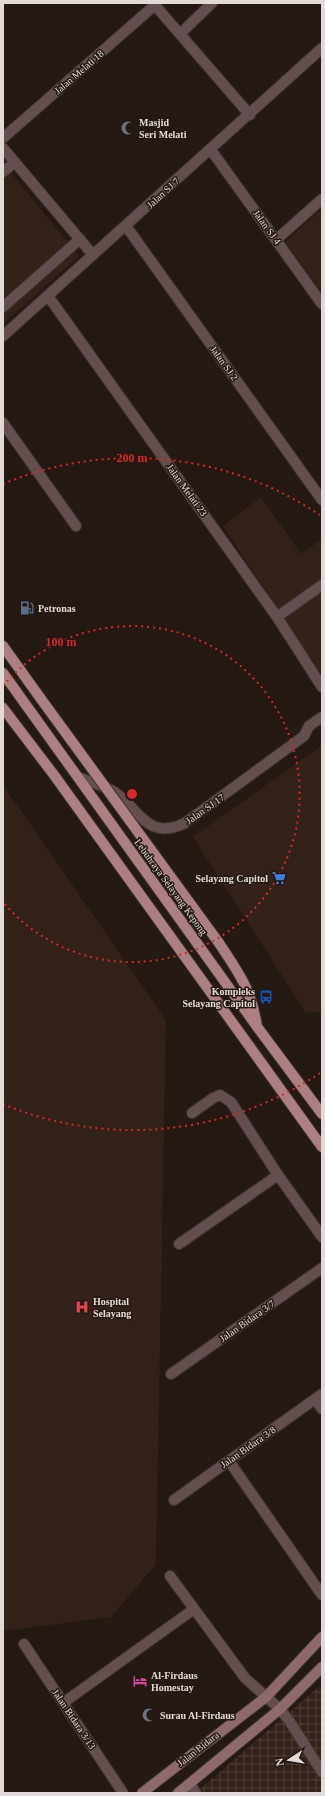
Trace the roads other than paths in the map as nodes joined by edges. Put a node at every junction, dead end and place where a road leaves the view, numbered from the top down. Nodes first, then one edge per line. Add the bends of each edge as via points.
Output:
1 (212, 3) edge
2 (154, 4) edge
3 (180, 34) junction
4 (322, 48) edge
5 (250, 115) junction
6 (3, 138) edge
7 (3, 148) edge
8 (211, 150) junction
9 (15, 162) junction
10 (3, 172) edge
11 (322, 199) edge
12 (126, 226) junction
13 (80, 239) junction
14 (276, 240) junction
15 (93, 255) junction
16 (48, 296) junction
17 (322, 304) edge
18 (3, 307) edge
19 (3, 336) edge
20 (3, 423) edge
21 (322, 500) edge
22 (76, 526) dead end
23 (322, 584) edge
24 (277, 617) junction
25 (3, 646) edge
26 (3, 673) edge
27 (322, 687) edge
28 (3, 708) edge
29 (322, 717) edge
30 (78, 778) junction
31 (258, 1028) junction
32 (192, 1113) dead end
33 (322, 1114) edge
34 (322, 1147) edge
35 (278, 1175) junction
36 (322, 1238) edge
37 (179, 1244) dead end
38 (322, 1268) edge
39 (172, 1374) dead end
40 (319, 1397) edge
41 (322, 1409) edge
42 (229, 1461) junction
43 (174, 1500) dead end
44 (170, 1576) dead end
45 (322, 1595) edge
46 (194, 1609) junction
47 (322, 1637) edge
48 (24, 1644) dead end
49 (322, 1667) edge
50 (266, 1697) junction
51 (63, 1703) junction
52 (280, 1709) junction
53 (322, 1772) edge
54 (190, 1784) junction
55 (123, 1793) edge
56 (142, 1793) edge
57 (178, 1793) edge
58 (196, 1793) edge

1 - 3 street
2 - 3 street
2 - 6 street, Jalan Melati 18
3 - 5 street
4 - 5 street, Jalan SJ 7
5 - 8 street, Jalan SJ 7
7 - 9 street
8 - 12 street, Jalan SJ 7
8 - 14 street, Jalan SJ 4
9 - 10 street
9 - 13 street
11 - 14 street
12 - 15 street, Jalan SJ 7
12 - 21 street, Jalan SJ 2
13 - 15 street
13 - 18 street
14 - 17 street, Jalan SJ 4
15 - 16 street, Jalan SJ 7
16 - 19 street, Jalan SJ 7
16 - 24 street, Jalan Melati 23
20 - 22 street
23 - 24 street
24 - 27 street, Jalan Melati 23
25 - 31 main road, bridge via 241,975 255,1010
26 - 30 main road, Lebuhraya Selayang Kepong
28 - 34 main road
29 - 30 street, Jalan SJ 17 via 310,726 304,736 260,770 173,829 162,829 148,822 113,792
30 - 31 main road, Lebuhraya Selayang Kepong
31 - 33 main road, Lebuhraya Selayang Kepong
32 - 35 street via 220,1095 231,1102
35 - 36 street
35 - 37 street
38 - 39 street, Jalan Bidara 3/7
40 - 41 street
40 - 42 street, Jalan Bidara 3/8
42 - 43 street, Jalan Bidara 3/8
42 - 45 street
44 - 46 street
46 - 50 street via 245,1678
46 - 51 street
47 - 50 main road, Jalan Bidara
48 - 51 street, Jalan Bidara 3/13
49 - 52 main road
50 - 52 street
50 - 56 main road, Jalan Bidara
51 - 55 street, Jalan Bidara 3/13
52 - 53 street
52 - 54 main road
54 - 57 main road
54 - 58 street

